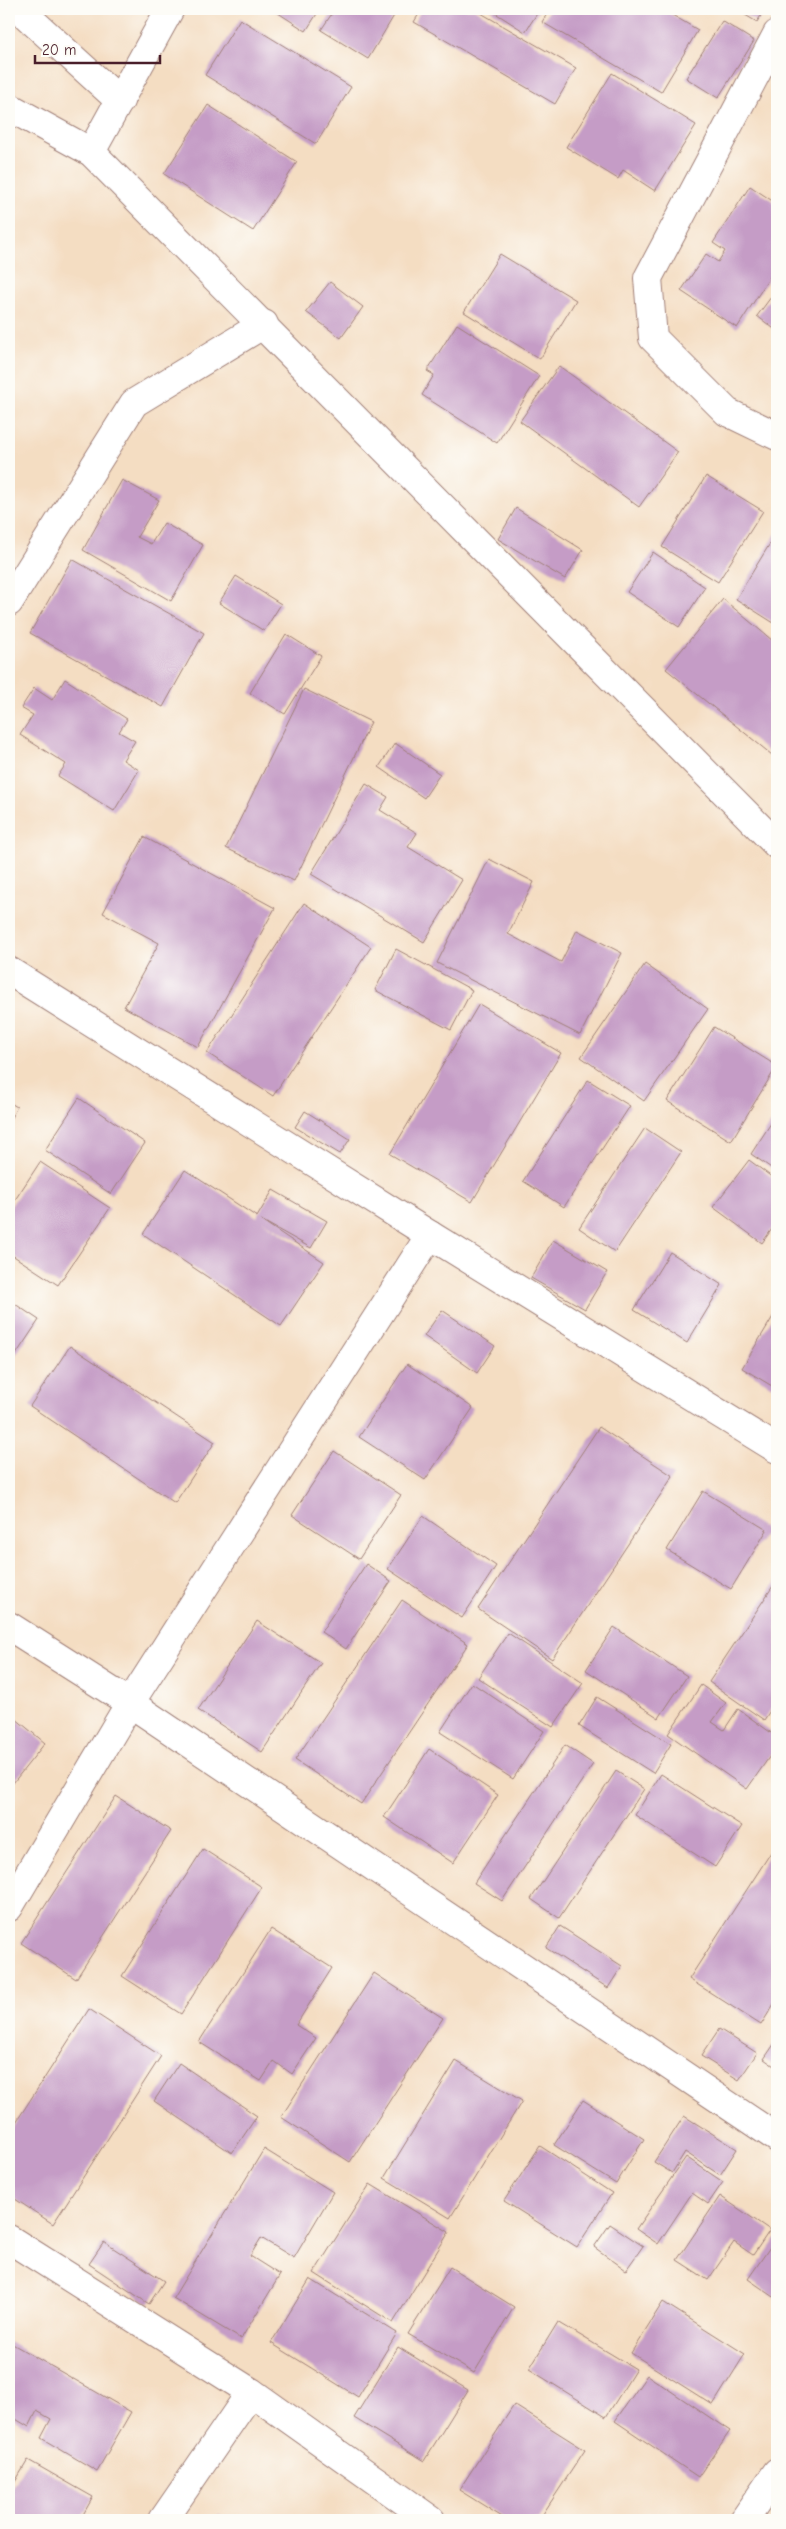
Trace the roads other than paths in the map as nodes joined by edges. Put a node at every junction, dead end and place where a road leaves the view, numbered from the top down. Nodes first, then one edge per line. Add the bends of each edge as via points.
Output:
1 (19, 9) edge
2 (170, 9) edge
3 (777, 34) edge
4 (120, 101) junction
5 (9, 107) edge
6 (91, 152) junction
7 (264, 324) junction
8 (777, 436) edge
9 (9, 602) edge
10 (777, 845) edge
11 (9, 971) edge
12 (430, 1236) junction
13 (777, 1449) edge
14 (9, 1626) edge
15 (130, 1703) junction
16 (9, 1907) edge
17 (777, 2138) edge
18 (9, 2238) edge
19 (251, 2392) junction
20 (777, 2472) edge
21 (163, 2520) edge
22 (431, 2520) edge
23 (744, 2520) edge

1 - 4 street
2 - 4 street
3 - 8 street via 648,278 653,338 727,412
4 - 6 street
5 - 6 street
6 - 7 street
7 - 9 street via 134,403
7 - 10 street
11 - 12 street
12 - 13 street
12 - 15 street
14 - 15 street
15 - 16 street
15 - 17 street
18 - 19 street
19 - 21 street
19 - 22 street
20 - 23 street

